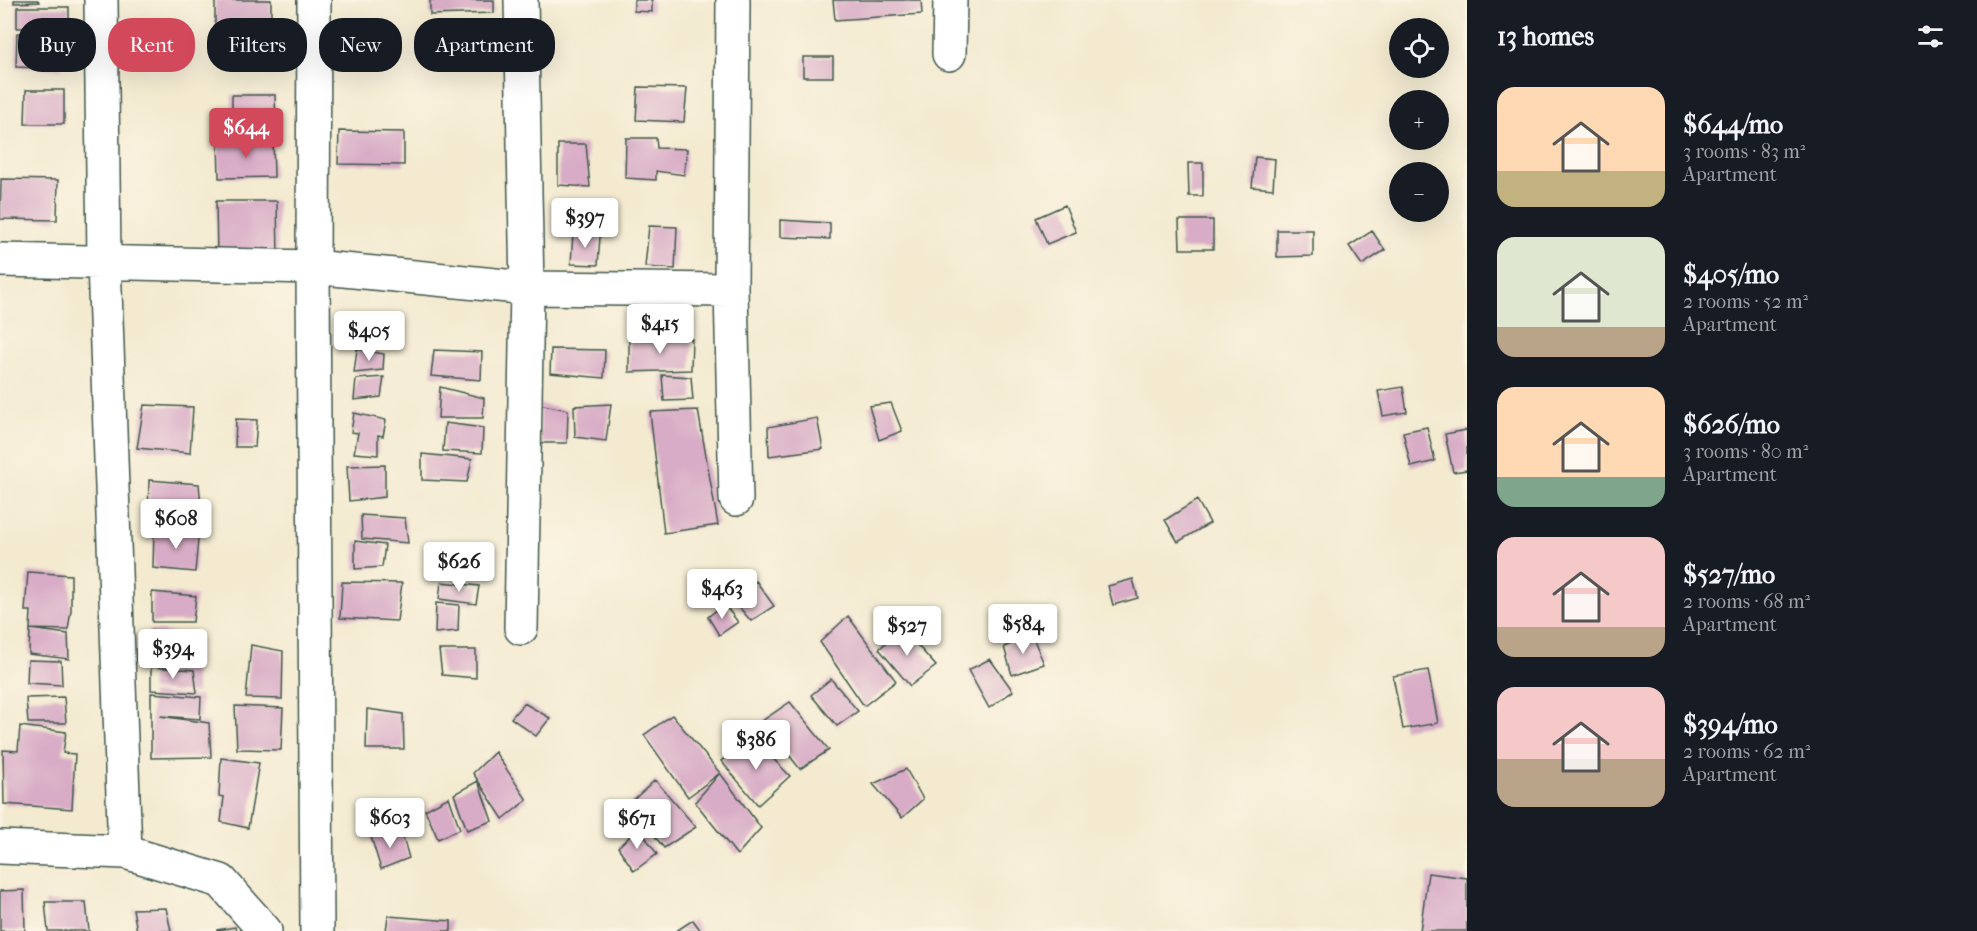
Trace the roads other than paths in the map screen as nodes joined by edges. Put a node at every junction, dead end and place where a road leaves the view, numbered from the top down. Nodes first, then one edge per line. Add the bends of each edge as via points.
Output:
1 (101, 0) edge
2 (314, 0) edge
3 (521, 0) edge
4 (733, 0) edge
5 (950, 0) edge
6 (949, 54) dead end
7 (0, 260) edge
8 (104, 262) junction
9 (313, 267) junction
10 (527, 288) junction
11 (730, 290) junction
12 (736, 499) dead end
13 (521, 628) dead end
14 (0, 847) edge
15 (125, 852) junction
16 (265, 931) edge
17 (317, 931) edge

1 - 8 street
2 - 9 street
3 - 10 street
4 - 11 street
5 - 6 street
7 - 8 street
8 - 9 street
8 - 15 street
9 - 10 street
9 - 17 street
10 - 11 street
10 - 13 street
11 - 12 street
14 - 15 street
15 - 16 street via 221,881

